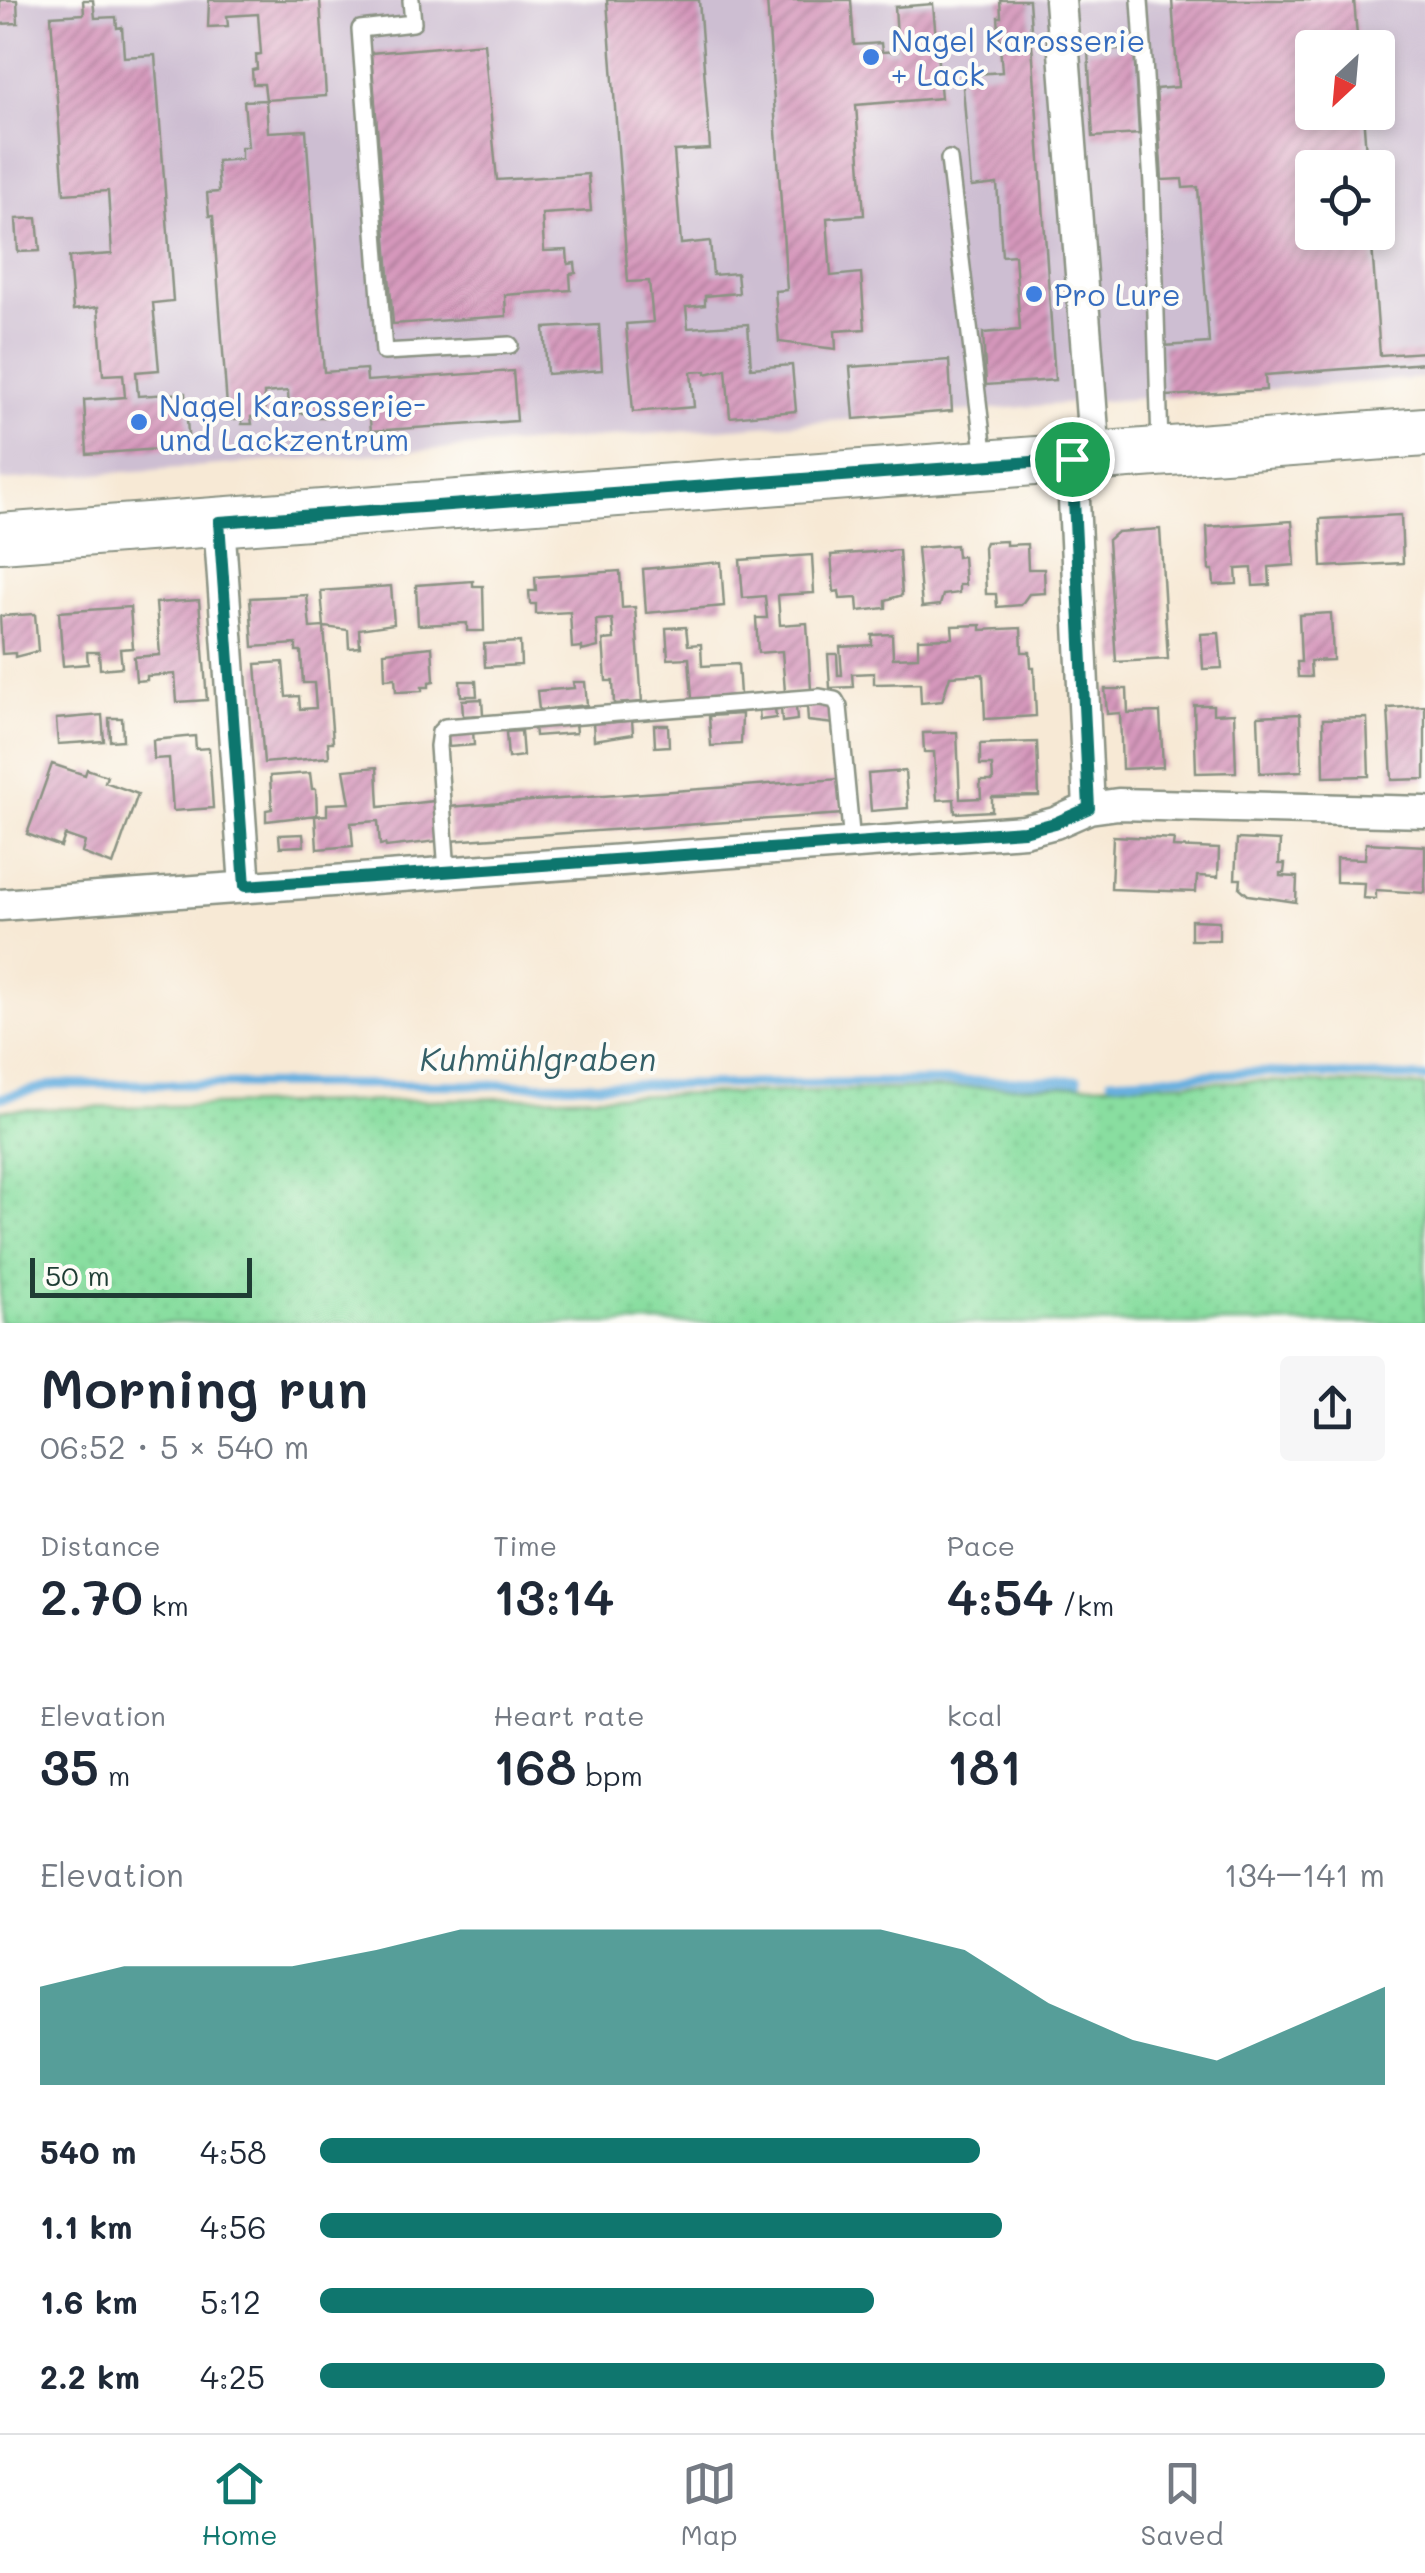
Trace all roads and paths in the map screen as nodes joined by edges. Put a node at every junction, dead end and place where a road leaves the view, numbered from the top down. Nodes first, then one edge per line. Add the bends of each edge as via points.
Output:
1 (411, 0) edge
2 (1060, 0) edge
3 (1140, 0) edge
4 (949, 159) dead end
5 (510, 344) dead end
6 (1425, 432) edge
7 (1161, 452) junction
8 (1084, 458) junction
9 (986, 464) junction
10 (219, 522) junction
11 (0, 538) edge
12 (1089, 808) junction
13 (1425, 812) edge
14 (852, 843) junction
15 (448, 872) junction
16 (245, 886) junction
17 (0, 905) edge

1 - 5 lane via 413,23 360,30 384,352
2 - 8 street
3 - 7 lane
4 - 9 lane
6 - 7 main road
7 - 8 main road
8 - 9 main road
8 - 12 street
9 - 10 main road
10 - 11 main road
10 - 16 street
12 - 13 street
12 - 14 street via 1024,831
14 - 15 street
14 - 15 lane via 840,707 828,697 445,727 438,746
15 - 16 street
16 - 17 street

